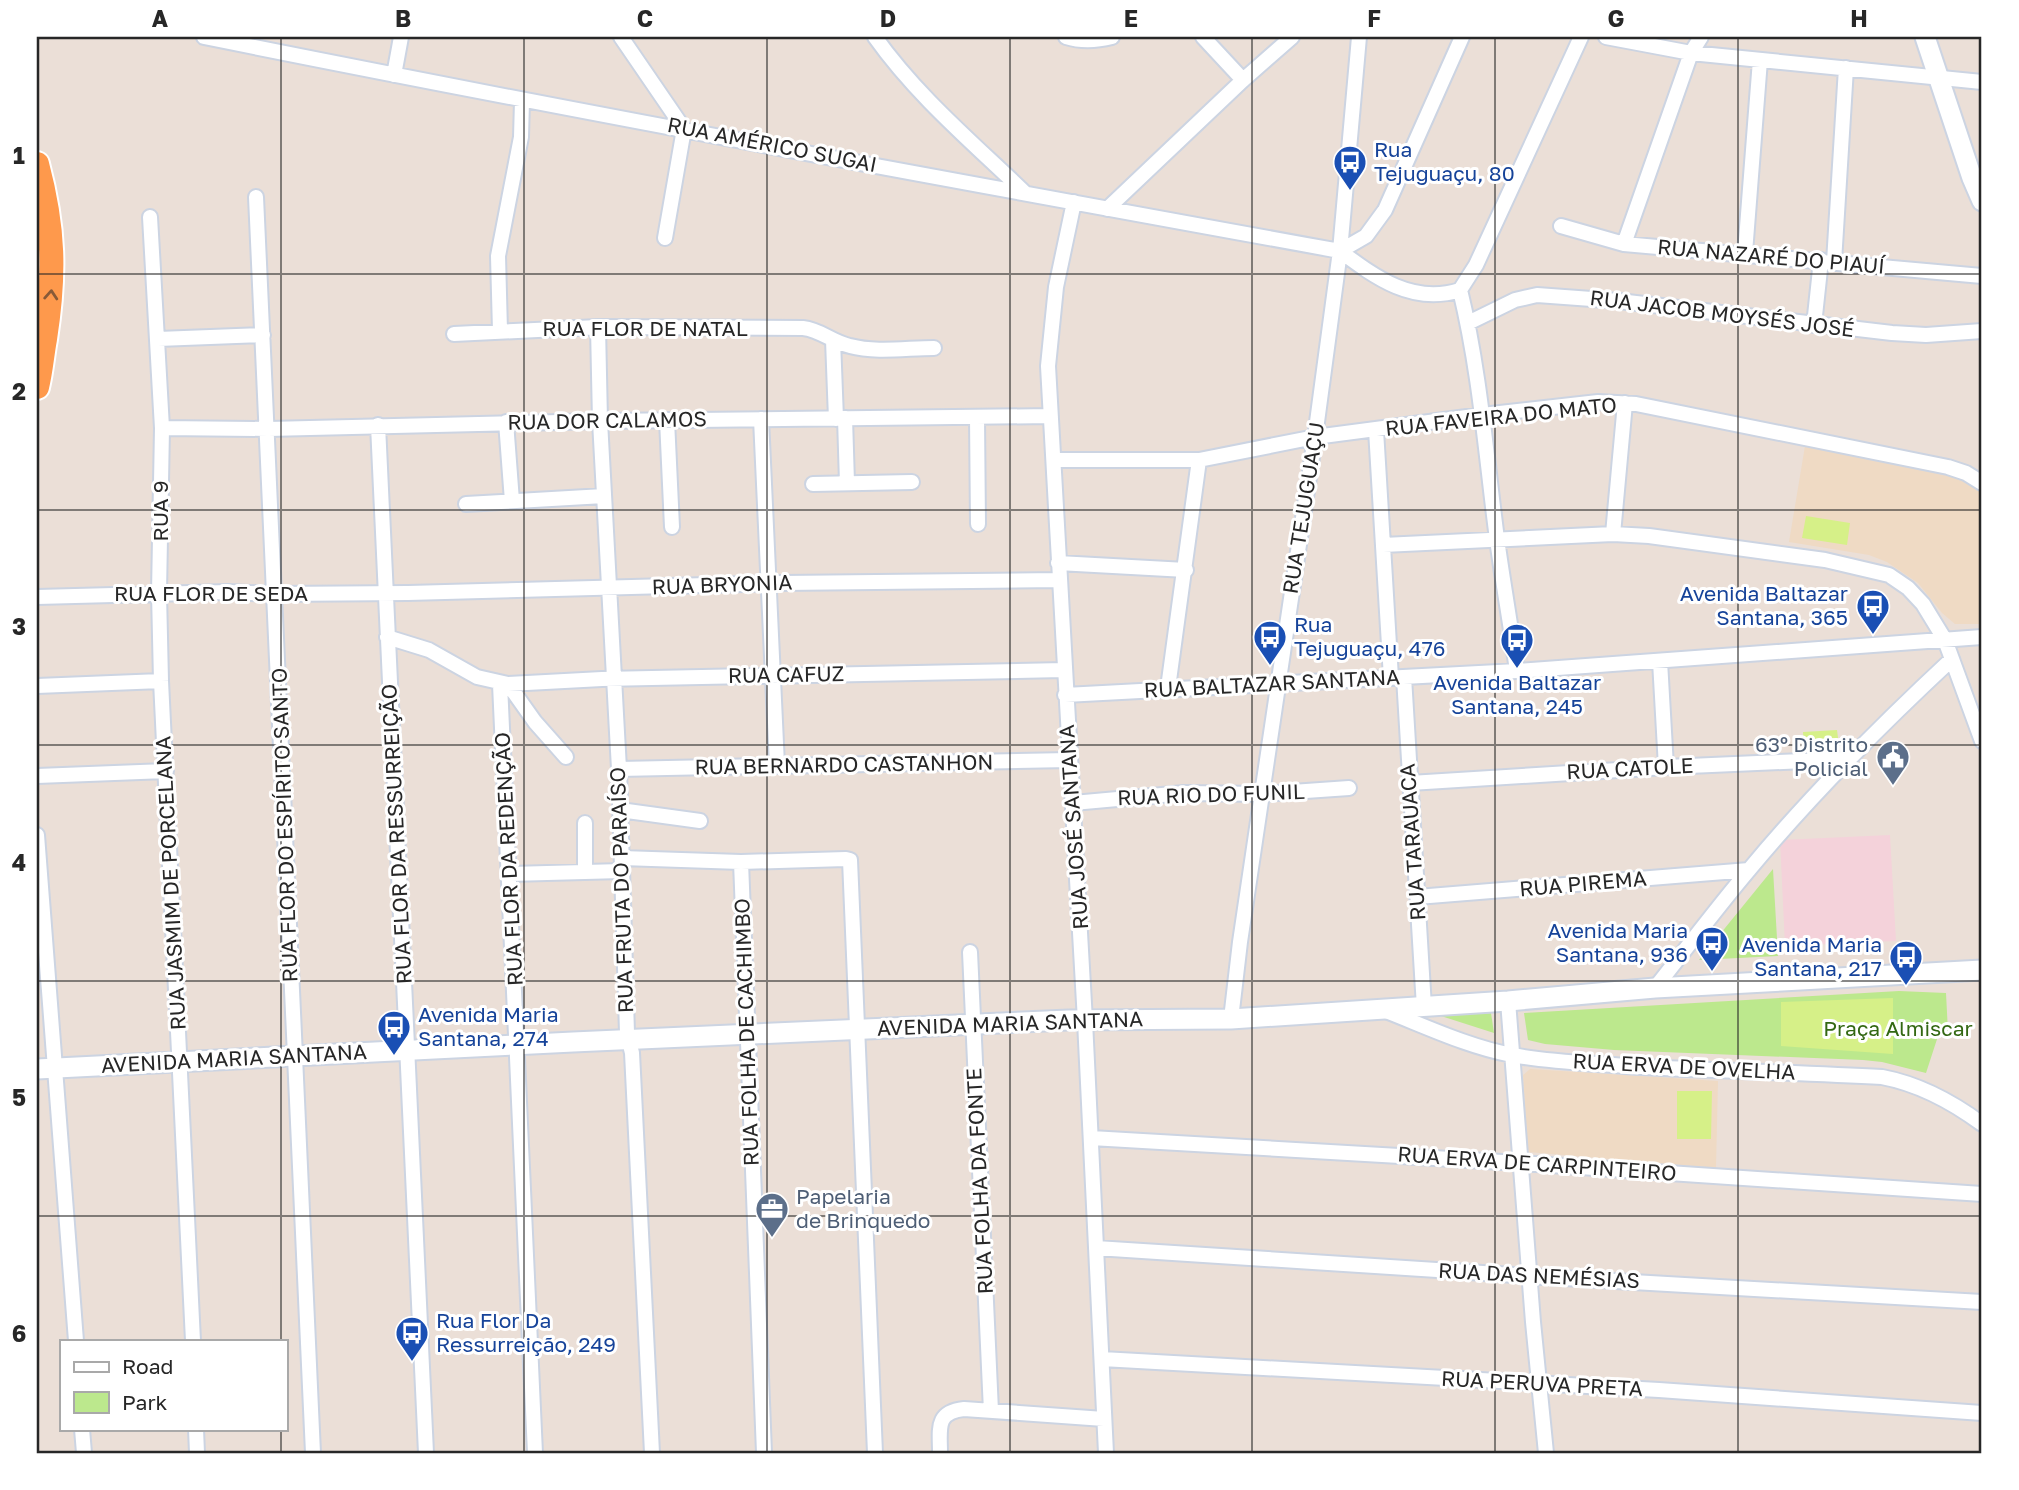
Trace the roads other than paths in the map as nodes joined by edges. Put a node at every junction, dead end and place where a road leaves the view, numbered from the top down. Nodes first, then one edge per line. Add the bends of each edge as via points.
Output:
1 (204, 37) edge
2 (401, 37) edge
3 (621, 37) edge
4 (1066, 37) edge
5 (1112, 37) edge
6 (1203, 37) edge
7 (1292, 37) edge
8 (1359, 37) edge
9 (1462, 37) edge
10 (1581, 37) edge
11 (1606, 37) edge
12 (1701, 37) edge
13 (1925, 37) edge
14 (880, 38) edge
15 (1691, 53) junction
16 (1760, 60) junction
17 (1846, 68) junction
18 (394, 75) junction
19 (1937, 76) junction
20 (1243, 79) junction
21 (1982, 82) edge
22 (522, 101) junction
23 (684, 129) junction
24 (37, 164) edge
25 (1977, 178) edge
26 (1024, 193) junction
27 (256, 197) dead end
28 (1982, 201) edge
29 (1074, 202) junction
30 (1107, 209) junction
31 (150, 217) dead end
32 (1561, 226) dead end
33 (665, 238) dead end
34 (1624, 244) junction
35 (1340, 251) junction
36 (1745, 253) junction
37 (1827, 261) junction
38 (1982, 276) edge
39 (1460, 290) junction
40 (1468, 323) junction
41 (1814, 325) junction
42 (598, 327) junction
43 (500, 331) junction
44 (1982, 331) edge
45 (454, 334) dead end
46 (263, 335) junction
47 (158, 339) junction
48 (833, 340) junction
49 (934, 348) dead end
50 (37, 387) edge
51 (1625, 403) junction
52 (1482, 415) junction
53 (1051, 416) junction
54 (977, 417) junction
55 (761, 419) junction
56 (840, 419) junction
57 (667, 420) junction
58 (600, 421) junction
59 (506, 422) junction
60 (378, 425) junction
61 (162, 428) junction
62 (268, 429) junction
63 (1376, 430) junction
64 (1315, 438) junction
65 (1054, 460) junction
66 (1199, 460) junction
67 (912, 482) dead end
68 (847, 483) junction
69 (1982, 483) edge
70 (813, 484) dead end
71 (604, 496) junction
72 (512, 501) junction
73 (466, 504) dead end
74 (978, 524) dead end
75 (672, 527) dead end
76 (1613, 534) junction
77 (1497, 539) junction
78 (1383, 545) junction
79 (1058, 563) junction
80 (1186, 570) junction
81 (1059, 580) junction
82 (767, 584) junction
83 (608, 589) junction
84 (159, 593) junction
85 (385, 593) junction
86 (274, 594) junction
87 (37, 597) edge
88 (387, 637) junction
89 (1982, 637) edge
90 (1945, 639) junction
91 (1952, 659) junction
92 (1660, 661) junction
93 (1064, 670) junction
94 (1517, 671) junction
95 (772, 675) junction
96 (1398, 677) junction
97 (614, 679) junction
98 (161, 681) junction
99 (1279, 682) junction
100 (504, 684) junction
101 (37, 686) edge
102 (1168, 688) junction
103 (1065, 695) junction
104 (1982, 741) edge
105 (566, 757) dead end
106 (1850, 758) junction
107 (1070, 760) junction
108 (777, 765) junction
109 (1666, 767) junction
110 (619, 769) junction
111 (166, 771) junction
112 (37, 776) edge
113 (1410, 783) junction
114 (1349, 788) dead end
115 (1263, 794) junction
116 (1073, 803) junction
117 (620, 810) junction
118 (700, 821) dead end
119 (584, 822) dead end
120 (37, 835) edge
121 (741, 862) junction
122 (622, 864) junction
123 (1749, 870) junction
124 (585, 871) junction
125 (510, 874) junction
126 (39, 882) edge
127 (1416, 897) junction
128 (970, 952) dead end
129 (1982, 970) edge
130 (1655, 988) junction
131 (1508, 1001) junction
132 (1424, 1007) junction
133 (1381, 1009) junction
134 (1231, 1019) junction
135 (1085, 1021) junction
136 (973, 1025) junction
137 (857, 1031) junction
138 (746, 1035) junction
139 (629, 1040) junction
140 (518, 1045) junction
141 (408, 1050) junction
142 (1511, 1055) junction
143 (294, 1057) junction
144 (180, 1062) junction
145 (46, 1068) edge
146 (1982, 1124) edge
147 (1091, 1138) junction
148 (1520, 1163) junction
149 (1982, 1194) edge
150 (1096, 1248) junction
151 (1530, 1276) junction
152 (1982, 1302) edge
153 (76, 1340) edge
154 (192, 1340) edge
155 (1102, 1359) junction
156 (1540, 1384) junction
157 (991, 1411) junction
158 (1982, 1413) edge
159 (1104, 1419) junction
160 (82, 1430) edge
161 (196, 1430) edge
162 (84, 1453) edge
163 (197, 1453) edge
164 (313, 1453) edge
165 (426, 1453) edge
166 (535, 1453) edge
167 (652, 1453) edge
168 (764, 1453) edge
169 (875, 1453) edge
170 (940, 1453) edge
171 (1106, 1453) edge
172 (1546, 1453) edge

1 - 18 street, RUA AMÉRICO SUGAI
2 - 18 street
3 - 23 street
4 - 5 street via 1079,41
6 - 20 street
7 - 20 street
8 - 35 street, RUA TEJUGUAÇU
9 - 35 street via 1385,210 1366,236
10 - 39 street via 1476,265
11 - 15 street
12 - 15 street
13 - 19 street
14 - 26 street via 891,59 940,113
15 - 16 street
15 - 34 street
16 - 17 street
16 - 36 street
17 - 19 street
17 - 37 street
18 - 22 street, RUA AMÉRICO SUGAI
19 - 21 street
19 - 25 street
20 - 30 street
22 - 23 street, RUA AMÉRICO SUGAI
22 - 43 street via 521,137 499,247
23 - 26 street, RUA AMÉRICO SUGAI
23 - 33 street
50 -> 24 highway via 51,298 52,250
25 - 28 street
26 - 29 street, RUA AMÉRICO SUGAI
27 - 46 street, RUA FLOR DO ESPÍRITO SANTO
29 - 30 street, RUA AMÉRICO SUGAI
29 - 53 street, RUA JOSÉ SANTANA via 1056,287 1048,366
30 - 35 street, RUA AMÉRICO SUGAI
31 - 47 street
32 - 34 street, RUA NAZARÉ DO PIAUÍ
34 - 36 street, RUA NAZARÉ DO PIAUÍ
35 - 39 street via 1387,284 1409,292 1432,295
35 - 64 street, RUA TEJUGUAÇU
36 - 37 street, RUA NAZARÉ DO PIAUÍ
37 - 38 street, RUA NAZARÉ DO PIAUÍ
37 - 41 street
39 - 40 street
40 - 41 street, RUA JACOB MOYSÉS JOSÉ via 1515,300 1537,295
40 - 52 street
41 - 44 street, RUA JACOB MOYSÉS JOSÉ via 1926,335
42 - 43 street, RUA FLOR DE NATAL
42 - 48 street, RUA FLOR DE NATAL via 803,328
42 - 58 street, RUA FRUTA DO PARAÍSO
43 - 45 street, RUA FLOR DE NATAL
46 - 47 street
46 - 62 street, RUA FLOR DO ESPÍRITO SANTO
47 - 61 street
48 - 49 street, RUA FLOR DE NATAL via 870,349
48 - 56 street
51 - 52 street, RUA FAVEIRA DO MATO
51 - 69 street, RUA FAVEIRA DO MATO via 1948,467
51 - 76 street
52 - 63 street, RUA FAVEIRA DO MATO
52 - 77 street
53 - 54 street, RUA DOR CALAMOS
53 - 65 street, RUA JOSÉ SANTANA
54 - 56 street, RUA DOR CALAMOS
54 - 74 street
55 - 56 street, RUA DOR CALAMOS
55 - 57 street, RUA DOR CALAMOS
55 - 82 street
56 - 68 street
57 - 58 street, RUA DOR CALAMOS
57 - 75 street
58 - 59 street, RUA DOR CALAMOS
58 - 71 street, RUA FRUTA DO PARAÍSO
59 - 60 street, RUA DOR CALAMOS
59 - 72 street
60 - 62 street, RUA DOR CALAMOS
60 - 85 street, RUA FLOR DA RESSURREIÇÃO
61 - 62 street, RUA DOR CALAMOS
61 - 84 street, RUA 9
62 - 86 street, RUA FLOR DO ESPÍRITO SANTO
63 - 64 street, RUA FAVEIRA DO MATO
63 - 78 street, RUA TARAUACA
64 - 66 street, RUA FAVEIRA DO MATO
64 - 99 street, RUA TEJUGUAÇU
65 - 66 street, RUA FAVEIRA DO MATO
65 - 79 street, RUA JOSÉ SANTANA
66 - 80 street
67 - 68 street
68 - 70 street
71 - 72 street
71 - 83 street, RUA FRUTA DO PARAÍSO
72 - 73 street
76 - 77 street
76 - 90 street via 1825,561 1889,575 1923,604
77 - 78 street
77 - 94 street
78 - 96 street, RUA TARAUACA
79 - 80 street
79 - 81 street, RUA JOSÉ SANTANA
80 - 102 street
81 - 82 street, RUA BRYONIA
81 - 93 street, RUA JOSÉ SANTANA
82 - 83 street, RUA BRYONIA
82 - 95 street
83 - 85 street, RUA BRYONIA
83 - 97 street, RUA FRUTA DO PARAÍSO
84 - 86 street, RUA FLOR DE SEDA
84 - 87 street, RUA FLOR DE SEDA
84 - 98 street, RUA JASMIM DE PORCELANA
85 - 86 street, RUA FLOR DE SEDA
85 - 88 street, RUA FLOR DA RESSURREIÇÃO
86 - 143 street, RUA FLOR DO ESPÍRITO SANTO
88 - 100 street via 429,650 477,677
88 - 141 street, RUA FLOR DA RESSURREIÇÃO
89 - 90 street, RUA BALTAZAR SANTANA
90 - 91 street
90 - 92 street, RUA BALTAZAR SANTANA
91 - 104 street
91 - 106 street
92 - 94 street, RUA BALTAZAR SANTANA
92 - 109 street
93 - 95 street, RUA CAFUZ
93 - 103 street, RUA JOSÉ SANTANA
94 - 96 street, RUA BALTAZAR SANTANA
95 - 97 street, RUA CAFUZ
95 - 108 street
96 - 99 street, RUA BALTAZAR SANTANA
96 - 113 street, RUA TARAUACA
97 - 100 street, RUA CAFUZ
97 - 110 street, RUA FRUTA DO PARAÍSO
98 - 101 street
98 - 111 street, RUA JASMIM DE PORCELANA
99 - 102 street, RUA BALTAZAR SANTANA
99 - 115 street, RUA TEJUGUAÇU
100 - 105 street
100 - 125 street, RUA FLOR DA REDENÇÃO
102 - 103 street, RUA BALTAZAR SANTANA
103 - 107 street, RUA JOSÉ SANTANA
106 - 109 street, RUA CATOLE
106 - 123 street
107 - 108 street, RUA BERNARDO CASTANHON
107 - 116 street, RUA JOSÉ SANTANA
108 - 110 street, RUA BERNARDO CASTANHON
109 - 113 street, RUA CATOLE
110 - 117 street, RUA FRUTA DO PARAÍSO
111 - 112 street
111 - 144 street, RUA JASMIM DE PORCELANA
113 - 127 street, RUA TARAUACA
114 - 115 street, RUA RIO DO FUNIL
115 - 116 street, RUA RIO DO FUNIL via 1184,793
115 - 134 street, RUA TEJUGUAÇU
116 - 135 street, RUA JOSÉ SANTANA
117 - 118 street
117 - 122 street, RUA FRUTA DO PARAÍSO
119 - 124 street
120 - 126 street
121 - 122 street
121 - 137 street via 850,860
121 - 138 street, RUA FOLHA DE CACHIMBO
122 - 124 street
122 - 139 street, RUA FRUTA DO PARAÍSO
123 - 127 street, RUA PIREMA
123 - 130 street
124 - 125 street
125 - 140 street, RUA FLOR DA REDENÇÃO
126 - 145 street
127 - 132 street, RUA TARAUACA
128 - 136 street, RUA FOLHA DA FONTE
129 - 130 street, AVENIDA MARIA SANTANA
130 - 131 street, AVENIDA MARIA SANTANA
131 - 132 street, AVENIDA MARIA SANTANA
131 - 142 street
132 - 133 street, AVENIDA MARIA SANTANA
133 - 134 street, AVENIDA MARIA SANTANA
133 - 142 street, RUA ERVA DE OVELHA
134 - 135 street, AVENIDA MARIA SANTANA
135 - 136 street, AVENIDA MARIA SANTANA
135 - 147 street, RUA JOSÉ SANTANA
136 - 137 street, AVENIDA MARIA SANTANA
136 - 157 street, RUA FOLHA DA FONTE
137 - 138 street, AVENIDA MARIA SANTANA
137 - 169 street
138 - 139 street, AVENIDA MARIA SANTANA
138 - 168 street, RUA FOLHA DE CACHIMBO
139 - 140 street, AVENIDA MARIA SANTANA
139 - 167 street, RUA FRUTA DO PARAÍSO
140 - 141 street, AVENIDA MARIA SANTANA
140 - 166 street, RUA FLOR DA REDENÇÃO
141 - 143 street, AVENIDA MARIA SANTANA
141 - 165 street, RUA FLOR DA RESSURREIÇÃO
142 - 146 street, RUA ERVA DE OVELHA via 1661,1068 1882,1076 1948,1100
142 - 148 street
143 - 144 street, AVENIDA MARIA SANTANA
143 - 164 street, RUA FLOR DO ESPÍRITO SANTO
144 - 145 street, AVENIDA MARIA SANTANA
144 - 154 street, RUA JASMIM DE PORCELANA
145 - 153 street
147 - 148 street, RUA ERVA DE CARPINTEIRO
147 - 150 street, RUA JOSÉ SANTANA
148 - 149 street, RUA ERVA DE CARPINTEIRO
148 - 151 street
150 - 151 street, RUA DAS NEMÉSIAS
150 - 155 street, RUA JOSÉ SANTANA
151 - 152 street, RUA DAS NEMÉSIAS
151 - 156 street
155 - 156 street, RUA PERUVA PRETA
155 - 159 street, RUA JOSÉ SANTANA
156 - 158 street, RUA PERUVA PRETA
156 - 172 street
157 - 159 street
157 - 170 street via 964,1409 945,1414
159 - 171 street, RUA JOSÉ SANTANA
160 - 162 street
161 - 163 street

